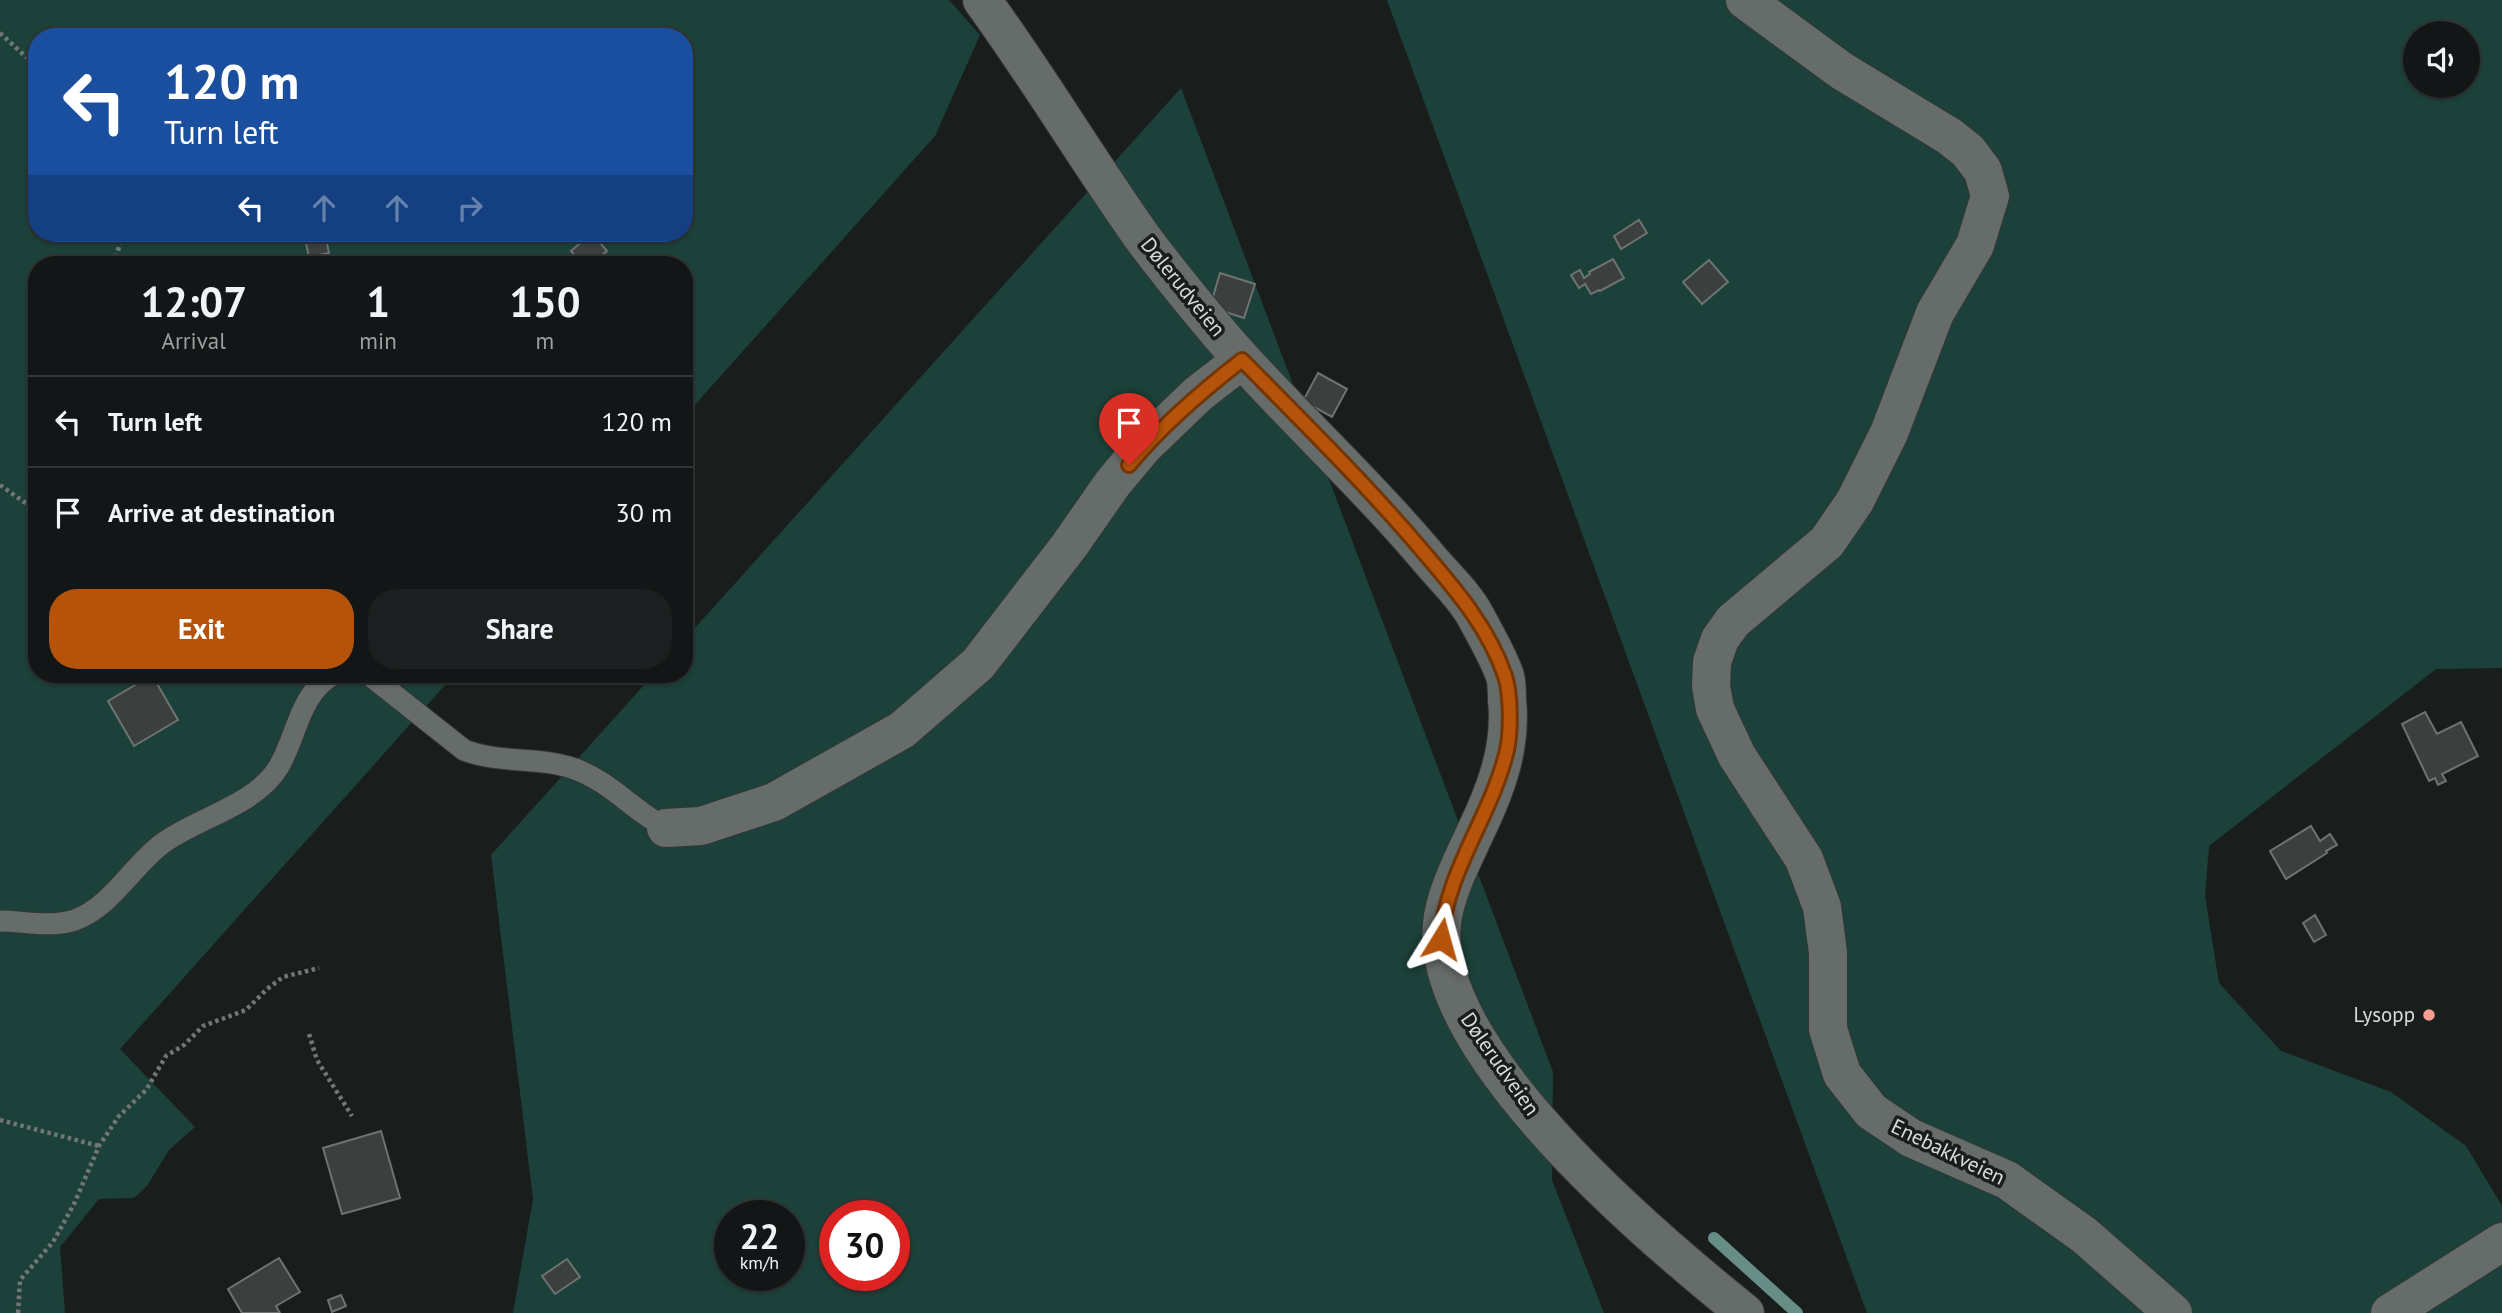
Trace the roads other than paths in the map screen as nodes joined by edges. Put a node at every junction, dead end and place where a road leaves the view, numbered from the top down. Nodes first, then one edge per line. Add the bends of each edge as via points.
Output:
1 (982, 0) edge
2 (1745, 0) edge
3 (1242, 360) junction
4 (322, 683) edge
5 (379, 683) edge
6 (666, 828) joint
7 (0, 921) edge
8 (2502, 1242) edge
9 (1745, 1313) edge
10 (2173, 1313) edge
11 (2390, 1313) edge

1 - 3 street, Dølerudveien via 1145,240
2 - 10 street, Enebakkveien via 1842,71 1968,151 1983,171 1990,196 1975,245 1935,313 1889,433 1855,501 1827,542 1733,621 1720,639 1712,662 1715,709 1737,756 1804,859 1822,906 1828,953 1828,1028 1842,1074 1871,1111 1911,1138 2007,1180 2084,1234
3 - 6 street via 1144,446 978,664 902,730 774,802 701,826
3 - 9 street, Dølerudveien via 1395,518 1473,612 1505,678 1510,726 1507,750 1443,916 1441,939 1451,989 1473,1034 1574,1160 1630,1216
4 - 7 lane via 310,697 278,768 244,801 161,844 94,910 73,920 49,923
5 - 6 lane via 464,750 482,757 578,770
8 - 11 street

